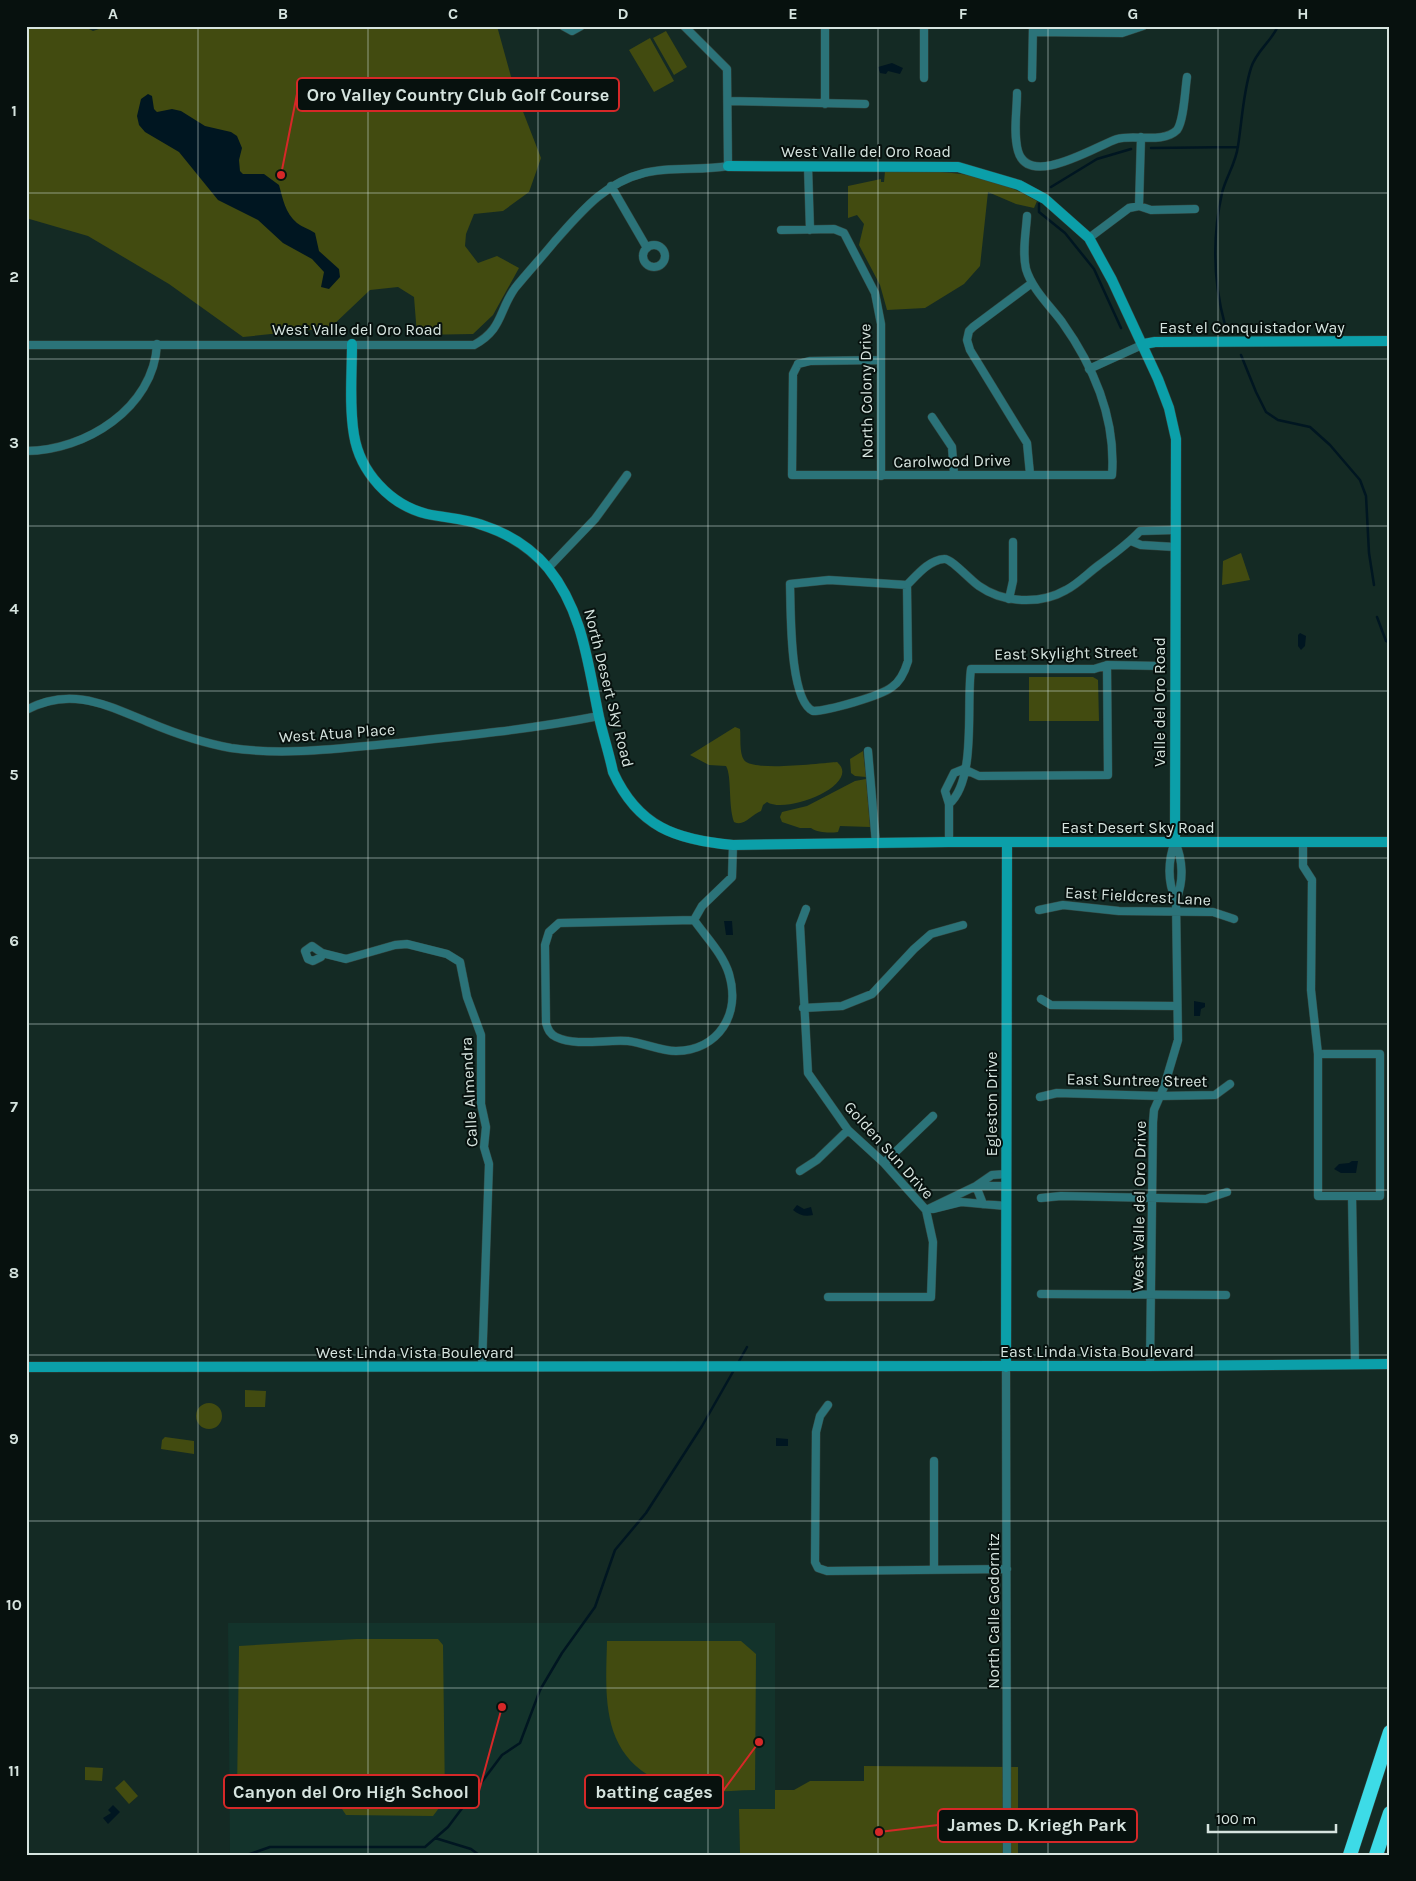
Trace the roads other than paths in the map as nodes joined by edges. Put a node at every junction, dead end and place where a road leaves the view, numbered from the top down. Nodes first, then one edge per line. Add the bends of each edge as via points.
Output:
1 (563, 26) edge
2 (580, 26) edge
3 (684, 26) edge
4 (825, 26) edge
5 (924, 26) edge
6 (1143, 26) edge
7 (1033, 29) edge
8 (1187, 77) dead end
9 (924, 78) dead end
10 (1032, 78) dead end
11 (1017, 93) dead end
12 (728, 101) junction
13 (825, 104) junction
14 (865, 104) dead end
15 (1140, 138) junction
16 (728, 166) junction
17 (808, 166) junction
18 (611, 186) junction
19 (1139, 206) junction
20 (1196, 209) dead end
21 (1027, 216) dead end
22 (781, 230) dead end
23 (810, 230) junction
24 (1089, 238) junction
25 (647, 248) dead end
26 (1032, 283) junction
27 (1390, 341) edge
28 (26, 344) edge
29 (157, 344) junction
30 (352, 344) junction
31 (1144, 344) junction
32 (880, 360) junction
33 (1089, 369) junction
34 (932, 417) dead end
35 (26, 451) edge
36 (954, 474) junction
37 (1030, 474) junction
38 (627, 476) dead end
39 (881, 476) junction
40 (1175, 530) junction
41 (1131, 540) junction
42 (1013, 542) dead end
43 (1175, 547) junction
44 (1174, 563) joint
45 (548, 568) junction
46 (907, 585) junction
47 (1009, 599) junction
48 (1108, 666) junction
49 (1162, 666) dead end
50 (26, 710) edge
51 (599, 716) junction
52 (868, 750) dead end
53 (964, 769) junction
54 (949, 804) junction
55 (949, 842) junction
56 (1007, 842) junction
57 (1175, 842) junction
58 (1303, 842) junction
59 (1390, 842) edge
60 (881, 844) junction
61 (733, 845) junction
62 (806, 910) dead end
63 (1040, 910) dead end
64 (1176, 912) junction
65 (1234, 919) dead end
66 (694, 920) junction
67 (963, 925) dead end
68 (322, 953) dead end
69 (1041, 998) dead end
70 (1177, 1006) junction
71 (803, 1008) junction
72 (1318, 1054) junction
73 (1230, 1084) dead end
74 (1160, 1096) junction
75 (1040, 1097) dead end
76 (933, 1116) dead end
77 (848, 1130) junction
78 (884, 1163) junction
79 (800, 1171) dead end
80 (1006, 1174) junction
81 (976, 1186) junction
82 (1006, 1186) junction
83 (1227, 1192) dead end
84 (1352, 1196) junction
85 (1041, 1198) dead end
86 (1152, 1199) junction
87 (983, 1204) junction
88 (1006, 1206) junction
89 (926, 1210) junction
90 (1042, 1294) dead end
91 (1151, 1295) junction
92 (1226, 1295) dead end
93 (828, 1297) dead end
94 (1355, 1364) junction
95 (1390, 1364) edge
96 (804, 1366) joint
97 (1150, 1366) junction
98 (26, 1367) edge
99 (482, 1367) junction
100 (1006, 1367) junction
101 (828, 1404) dead end
102 (934, 1461) dead end
103 (934, 1569) junction
104 (1007, 1569) junction
105 (1390, 1732) edge
106 (1390, 1813) edge
107 (1007, 1855) edge
108 (1350, 1855) edge
109 (1376, 1855) edge

1 - 2 street via 572,30
3 - 12 street via 727,69
4 - 13 street
5 - 9 street
6 - 7 street via 1122,33
7 - 10 street
8 - 15 street via 1181,121 1176,130 1165,136
11 - 15 street via 1018,153 1027,163 1043,167 1060,165 1120,138
12 - 13 street
12 - 16 street
13 - 14 street
15 - 19 street
16 - 17 street, West Valle del Oro Road
16 - 18 street, West Valle del Oro Road via 644,173
17 - 23 street
17 - 24 street, West Valle del Oro Road via 958,167 988,174 1019,185 1045,200
18 - 25 street
18 - 30 street, West Valle del Oro Road via 592,200 521,280 487,338 474,345
19 - 20 street via 1151,210
19 - 24 street via 1129,208
21 - 26 street via 1024,254
22 - 23 street, North Colony Drive
23 - 32 street, North Colony Drive via 843,230 875,293 881,324
24 - 31 street, West Valle del Oro Road
26 - 33 street via 1063,324
26 - 37 street via 965,334 970,350 1027,443
27 - 31 street, East el Conquistador Way
28 - 29 street, West Valle del Oro Road
29 - 30 street, West Valle del Oro Road
29 - 35 street via 156,363 121,416 75,443 47,451
30 - 45 street, North Desert Sky Road via 354,435 359,456 372,478 395,500 417,511 467,520 508,536
31 - 33 street, East el Conquistador Way
31 - 40 street, West Valle del Oro Road via 1169,408 1176,438
32 - 39 street, North Colony Drive
32 - 39 street, Carolwood Drive via 796,362 793,374 792,474
33 - 37 street, Carolwood Drive via 1108,413 1114,450 1112,475
34 - 36 street via 952,447
36 - 37 street, Carolwood Drive
36 - 39 street, Carolwood Drive
38 - 45 street via 579,538
40 - 41 street via 1140,530
40 - 43 street, West Valle del Oro Road
41 - 43 street via 1141,545
41 - 47 street via 1066,590 1040,599
42 - 47 street via 1013,581
43 - 44 street, West Valle del Oro Road
44 - 57 street, Valle del Oro Road
45 - 51 street, North Desert Sky Road via 576,616
46 - 46 street via 829,580 790,584 795,673 807,708 820,711 841,705 884,692 900,680 908,661
46 - 47 street via 928,565 944,559 952,561 963,575 980,587
48 - 49 street, East Skylight Street
48 - 53 street, East Skylight Street via 1094,669 971,669 969,742
48 - 53 street via 1108,775 979,776
50 - 51 street, West Atua Place via 37,704 68,698 89,700 112,705 184,736 230,748 300,752 550,726
51 - 61 street, North Desert Sky Road via 613,772 624,794 638,809 676,836
52 - 60 street
53 - 54 street via 964,779 955,799
53 - 54 street via 954,773 945,791
54 - 55 street
55 - 56 street, East Desert Sky Road
55 - 60 street, East Desert Sky Road
56 - 57 street, East Desert Sky Road
56 - 80 street, Egleston Drive
57 - 58 street, East Desert Sky Road
57 - 64 street, West Valle del Oro Drive via 1181,855 1181,888
58 - 59 street, East Desert Sky Road
58 - 72 street via 1303,866 1312,880 1311,990
60 - 61 street, North Desert Sky Road
61 - 66 street via 732,877 702,906
62 - 71 street, Golden Sun Drive via 800,925
63 - 64 street, East Fieldcrest Lane via 1063,904 1119,912
64 - 65 street, East Fieldcrest Lane via 1213,912
64 - 70 street, West Valle del Oro Drive
66 - 66 street via 559,923 549,932 545,945 548,1031 566,1041 627,1041 674,1051 695,1049 710,1042 725,1026 733,1006 729,974 714,946
67 - 71 street via 931,934 872,994 842,1006
68 - 99 street, Calle Almendra via 346,959 407,944 447,954 460,962 466,997 481,1035 480,1104 486,1123 484,1147 489,1164
69 - 70 street via 1051,1005
70 - 74 street, West Valle del Oro Drive via 1177,1046
71 - 77 street, Golden Sun Drive via 808,1073
72 - 84 street via 1318,1196
72 - 84 street via 1380,1054 1380,1196
73 - 74 street, East Suntree Street via 1215,1095
74 - 75 street, East Suntree Street via 1057,1092
74 - 86 street, West Valle del Oro Drive via 1153,1122
76 - 78 street
77 - 78 street, Golden Sun Drive
77 - 79 street via 817,1160
78 - 89 street, Golden Sun Drive
80 - 81 street via 992,1175
80 - 82 street, Egleston Drive
81 - 82 street
81 - 87 street
81 - 89 street
82 - 88 street, Egleston Drive
83 - 86 street via 1206,1199
84 - 94 street
85 - 86 street
86 - 91 street, West Valle del Oro Drive
87 - 88 street
87 - 89 street via 961,1202
88 - 100 street, Egleston Drive
89 - 93 street, Golden Sun Drive via 933,1242 931,1297
90 - 91 street
91 - 92 street
91 - 97 street, West Valle del Oro Drive
94 - 95 street, East Linda Vista Boulevard
94 - 97 street, East Linda Vista Boulevard
96 - 99 street, West Linda Vista Boulevard
96 - 100 street, East Linda Vista Boulevard
97 - 100 street, East Linda Vista Boulevard
98 - 99 street, West Linda Vista Boulevard
100 - 104 street, North Calle Godornitz
101 - 103 street via 820,1416 816,1432 815,1562 818,1568
102 - 103 street
103 - 104 street
104 - 107 street, North Calle Godornitz
105 - 108 highway
106 - 109 highway

